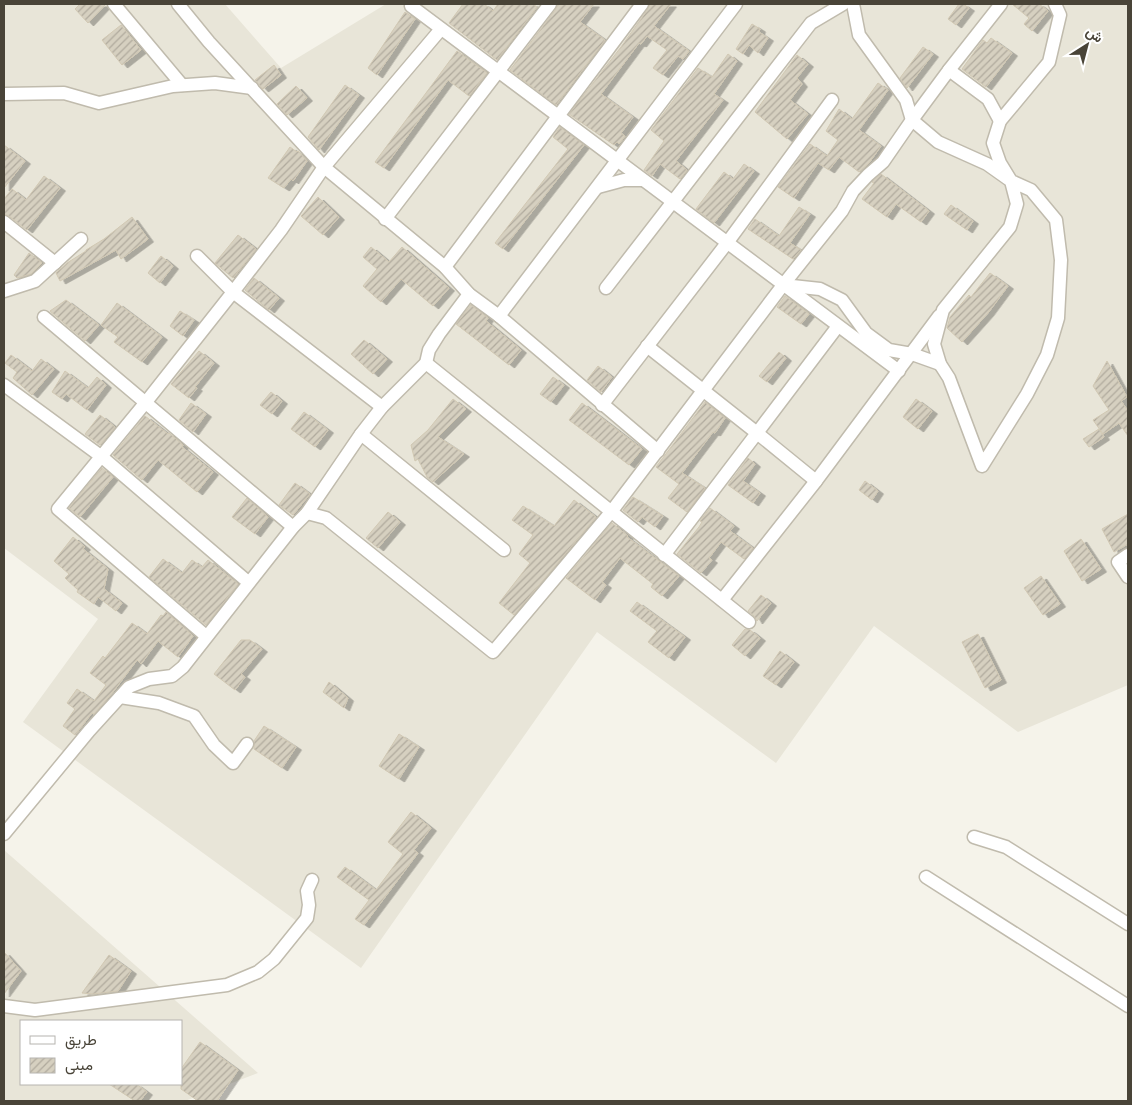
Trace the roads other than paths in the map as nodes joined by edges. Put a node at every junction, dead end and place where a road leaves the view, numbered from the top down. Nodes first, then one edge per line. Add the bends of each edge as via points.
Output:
1 (114, 4) edge
2 (178, 4) edge
3 (550, 4) edge
4 (642, 4) edge
5 (736, 4) edge
6 (843, 4) edge
7 (853, 4) edge
8 (1000, 4) edge
9 (1056, 4) edge
10 (411, 6) dead end
11 (441, 29) junction
12 (949, 70) junction
13 (498, 72) junction
14 (182, 85) junction
15 (252, 88) junction
16 (4, 94) edge
17 (832, 100) dead end
18 (557, 115) junction
19 (912, 120) junction
20 (1000, 121) junction
21 (618, 161) junction
22 (324, 167) junction
23 (643, 180) junction
24 (1011, 181) junction
25 (598, 187) junction
26 (673, 202) junction
27 (385, 219) junction
28 (4, 222) edge
29 (81, 240) dead end
30 (727, 243) junction
31 (197, 256) dead end
32 (55, 263) junction
33 (445, 266) junction
34 (783, 284) junction
35 (606, 288) dead end
36 (4, 291) edge
37 (233, 292) junction
38 (469, 294) junction
39 (942, 310) junction
40 (498, 316) junction
41 (44, 317) dead end
42 (838, 326) junction
43 (647, 346) junction
44 (912, 354) junction
45 (426, 363) junction
46 (940, 364) junction
47 (899, 371) junction
48 (4, 386) edge
49 (704, 390) junction
50 (146, 402) junction
51 (602, 405) junction
52 (382, 407) junction
53 (757, 433) junction
54 (361, 434) junction
55 (658, 451) junction
56 (102, 457) junction
57 (816, 481) junction
58 (612, 512) junction
59 (307, 513) junction
60 (292, 527) junction
61 (504, 550) dead end
62 (664, 554) junction
63 (1128, 555) edge
64 (1128, 577) edge
65 (248, 582) junction
66 (722, 600) junction
67 (749, 622) dead end
68 (206, 636) junction
69 (120, 698) junction
70 (247, 744) dead end
71 (4, 834) edge
72 (974, 837) dead end
73 (926, 877) dead end
74 (312, 880) dead end
75 (1128, 924) edge
76 (4, 1006) edge
77 (1128, 1006) edge

1 - 14 street
2 - 15 street
3 - 13 street
4 - 18 street
5 - 21 street
6 - 26 street via 811,23
7 - 19 street via 859,35 906,100
8 - 12 street
9 - 20 street via 1060,15 1049,62
10 - 11 street
11 - 13 street
11 - 22 street
12 - 19 street
12 - 20 street via 988,99
13 - 18 street
13 - 27 street
14 - 15 street via 215,83
14 - 16 street via 99,103 64,93
15 - 22 street
17 - 30 street
18 - 21 street
18 - 33 street
19 - 24 street via 938,142 987,164
19 - 34 street via 883,162 853,191 837,217
20 - 24 street via 993,142 1000,164
21 - 23 street
21 - 25 street
22 - 27 street
22 - 37 street
23 - 25 street via 624,180
23 - 26 street
24 - 39 street via 1017,204 1010,227
24 - 46 street via 1031,190 1056,220 1061,260 1058,318 1028,394 982,466 949,378
25 - 40 street
26 - 30 street
26 - 35 street
27 - 33 street
28 - 32 street
29 - 32 street
30 - 34 street
30 - 43 street
31 - 37 street
32 - 36 street via 35,281
33 - 38 street
34 - 42 street
34 - 44 street via 820,289 842,300 866,333 889,350
34 - 49 street
37 - 50 street
37 - 52 street
38 - 40 street
38 - 45 street via 439,334
39 - 44 street
39 - 46 street via 934,344
40 - 51 street
41 - 50 street
42 - 47 street
42 - 53 street
43 - 49 street
43 - 51 street
44 - 46 street
44 - 47 street
45 - 52 street
45 - 58 street
47 - 57 street
48 - 56 street
49 - 53 street
49 - 55 street
50 - 56 street
50 - 60 street
51 - 55 street
52 - 54 street
53 - 57 street
53 - 62 street
54 - 59 street
54 - 61 street
55 - 58 street
56 - 65 street
56 - 68 street via 58,509
57 - 66 street
58 - 59 street via 493,652 326,518
58 - 62 street
59 - 60 street
60 - 65 street
62 - 66 street
63 - 64 street via 1118,562
65 - 68 street
66 - 67 street
68 - 69 street via 183,667 172,676 150,678 130,687
69 - 70 street via 159,703 194,716 214,745 233,763
69 - 71 street via 88,731
72 - 75 street via 1006,847
73 - 77 street
74 - 76 street via 307,891 307,918 258,972 227,985 34,1010

